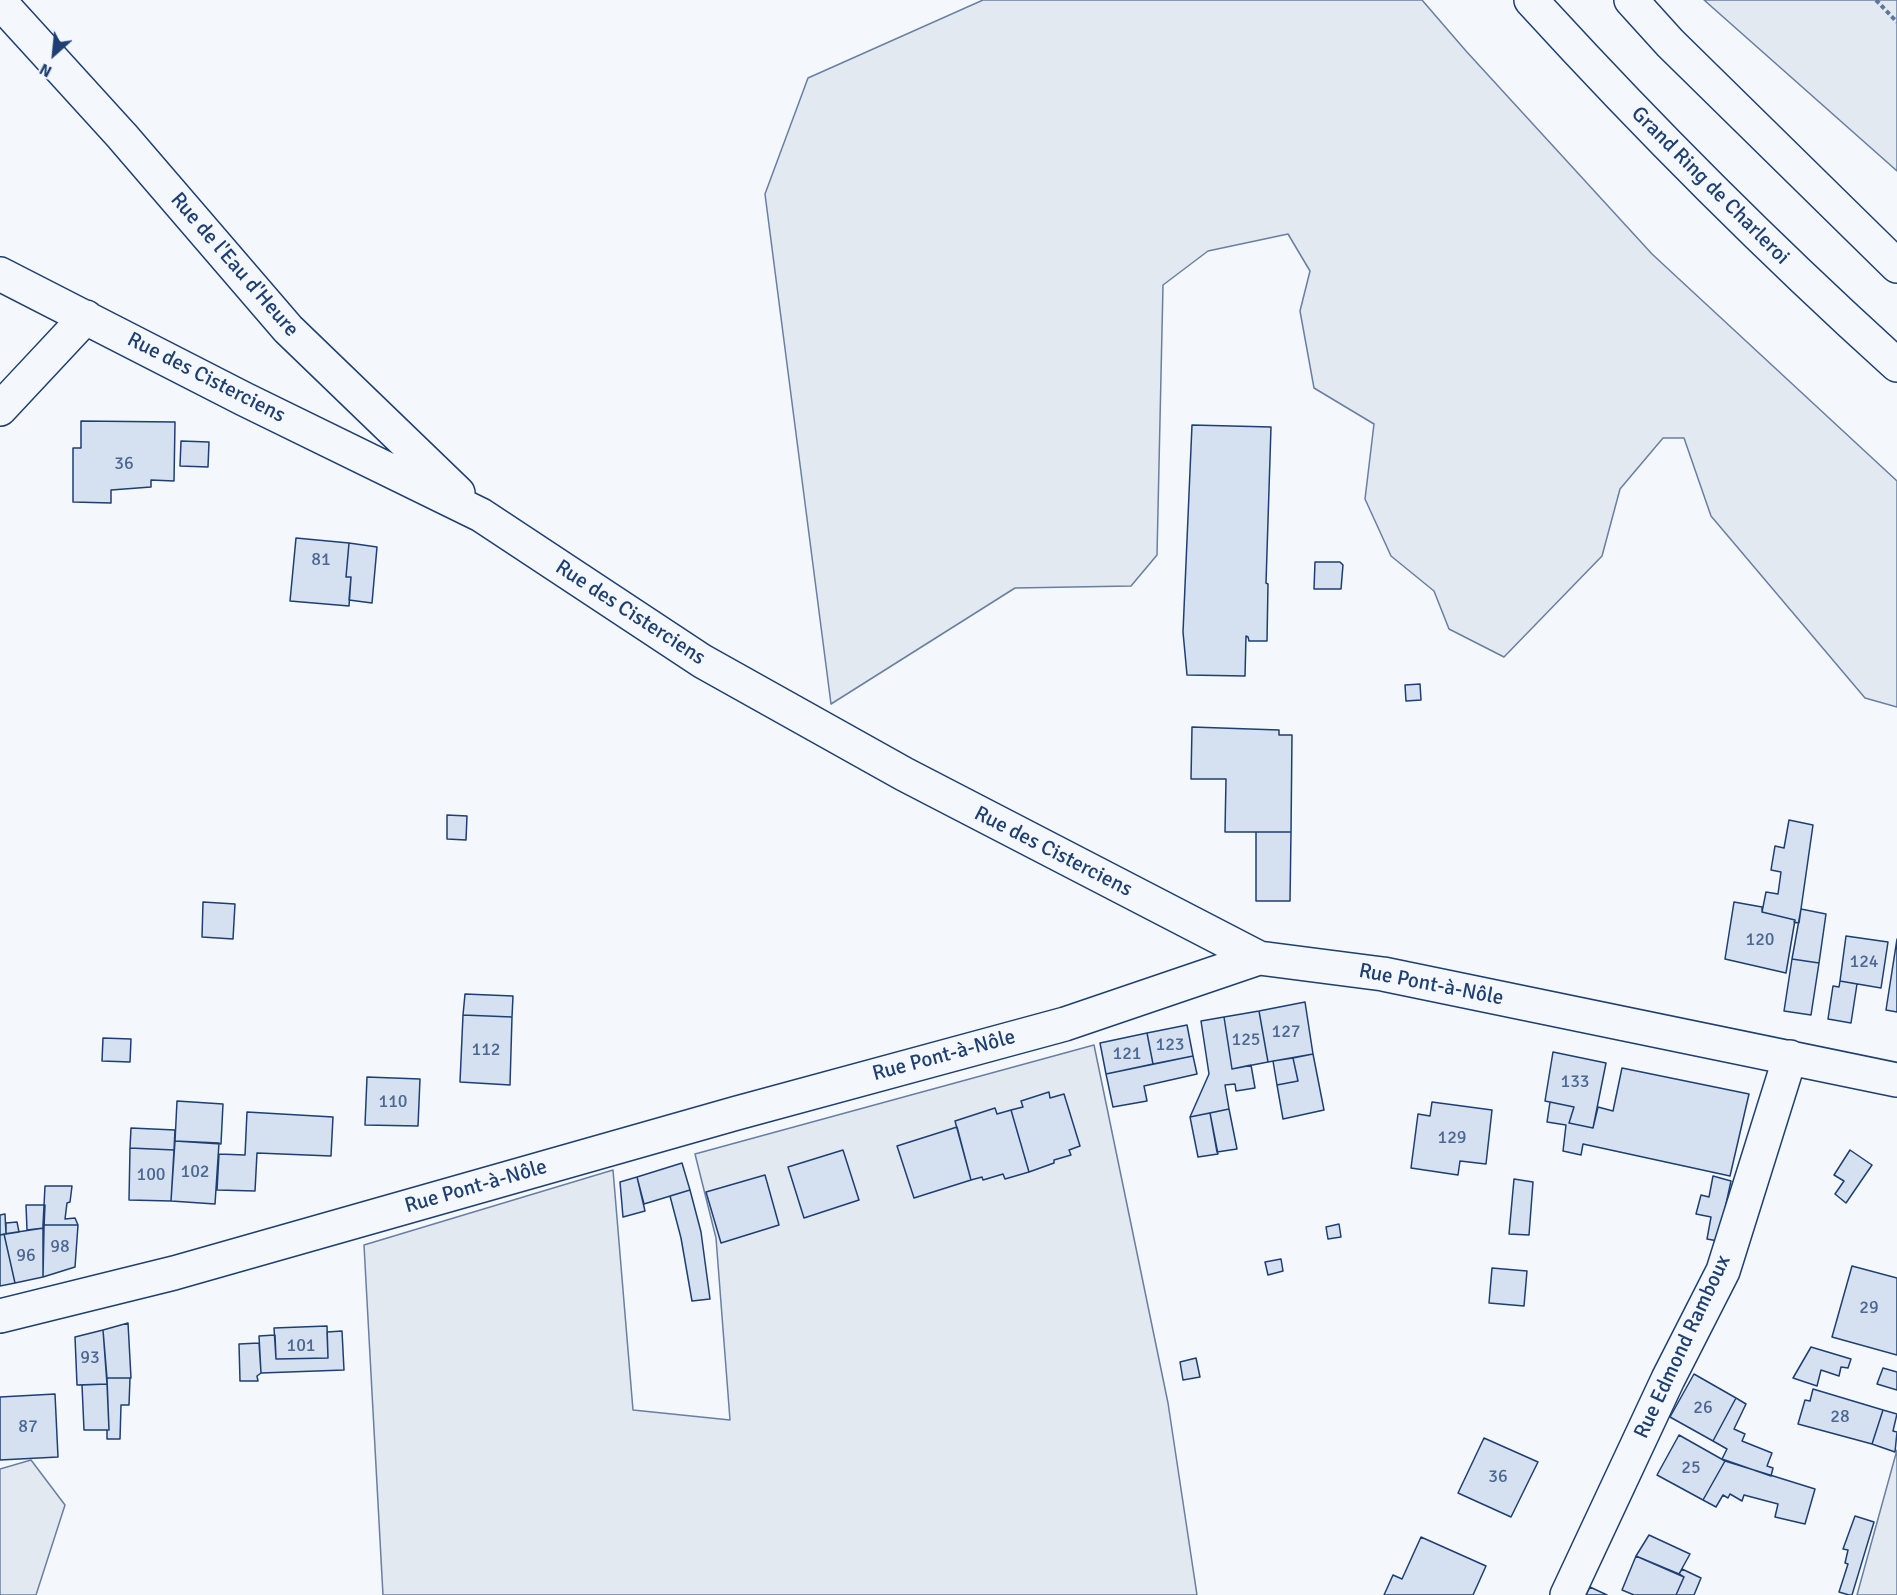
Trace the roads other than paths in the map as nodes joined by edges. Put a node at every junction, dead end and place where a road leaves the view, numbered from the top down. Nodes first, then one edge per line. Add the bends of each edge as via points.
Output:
1 (1531, 0) edge
2 (1631, 0) edge
3 (0, 2) edge
4 (1897, 266) edge
5 (0, 274) edge
6 (86, 316) junction
7 (1897, 364) edge
8 (0, 409) edge
9 (481, 515) junction
10 (1259, 958) junction
11 (1790, 1057) junction
12 (1897, 1080) edge
13 (0, 1316) edge
14 (1566, 1595) edge

1 - 7 main road, Grand Ring de Charleroi via 1619,96 1833,307
2 - 4 main road
3 - 9 main road, Rue de l'Eau d'Heure via 288,329
5 - 6 main road, Rue des Cisterciens
6 - 8 main road
6 - 9 main road, Rue des Cisterciens via 244,399
9 - 10 main road, Rue des Cisterciens via 702,661 904,774
10 - 11 main road, Rue Pont-à-Nôle via 1383,974
10 - 13 main road, Rue Pont-à-Nôle via 1065,1024 174,1273
11 - 12 main road, Rue Pont-à-Nôle
11 - 14 main road, Rue Edmond Ramboux via 1723,1271

